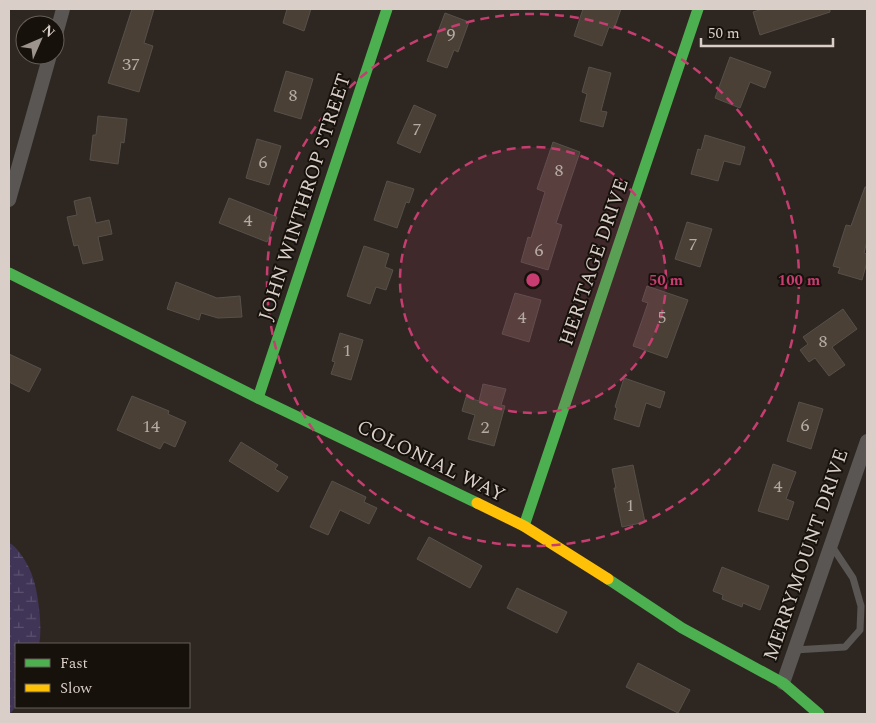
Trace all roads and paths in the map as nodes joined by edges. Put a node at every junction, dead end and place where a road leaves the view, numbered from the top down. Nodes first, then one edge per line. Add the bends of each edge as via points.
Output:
1 (387, 9) edge
2 (698, 9) edge
3 (47, 65) edge
4 (9, 200) edge
5 (9, 273) edge
6 (258, 398) junction
7 (867, 441) edge
8 (524, 526) junction
9 (831, 544) junction
10 (794, 650) junction
11 (782, 683) junction
12 (819, 714) edge

1 - 6 street, JOHN WINTHROP STREET
2 - 8 street, HERITAGE DRIVE
3 - 4 street
5 - 6 street, COLONIAL WAY
6 - 8 street, COLONIAL WAY
7 - 9 street, MERRYMOUNT DRIVE
8 - 11 street, COLONIAL WAY via 682,628
9 - 10 street, MERRYMOUNT DRIVE
9 - 10 lane via 853,578 861,606 860,630 845,647
10 - 11 street, MERRYMOUNT DRIVE
11 - 12 street, COLONIAL WAY

